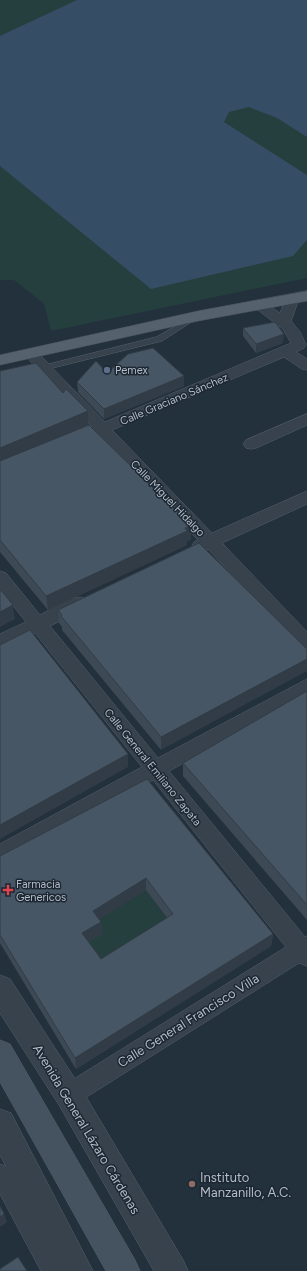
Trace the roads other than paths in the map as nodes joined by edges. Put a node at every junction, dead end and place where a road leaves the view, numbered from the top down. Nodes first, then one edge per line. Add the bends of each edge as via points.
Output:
1 (307, 283) edge
2 (299, 297) edge
3 (257, 304) junction
4 (198, 316) junction
5 (284, 322) junction
6 (0, 346) edge
7 (287, 352) junction
8 (30, 353) junction
9 (0, 360) edge
10 (307, 366) edge
11 (36, 370) junction
12 (307, 418) edge
13 (102, 429) junction
14 (80, 438) edge
15 (251, 444) dead end
16 (307, 497) edge
17 (210, 541) junction
18 (189, 552) edge
19 (0, 577) edge
20 (95, 596) edge
21 (37, 624) junction
22 (0, 642) edge
23 (307, 643) edge
24 (307, 686) edge
25 (154, 769) junction
26 (0, 854) edge
27 (305, 950) edge
28 (0, 988) edge
29 (0, 1054) edge
30 (68, 1095) junction
31 (0, 1124) edge
32 (0, 1174) edge
33 (52, 1271) edge
34 (77, 1271) edge
35 (124, 1271) edge
36 (172, 1271) edge

1 - 6 main road
2 - 3 main road
2 - 5 street
3 - 4 main road
3 - 5 street
4 - 8 main road
4 - 11 lane via 159,339
5 - 7 street, Calle Graciano Sánchez via 299,345
7 - 10 street
7 - 13 street, Calle Graciano Sánchez
8 - 9 main road
8 - 11 street, Calle Miguel Hidalgo
11 - 13 street, Calle Miguel Hidalgo
12 - 15 street
13 - 14 street, Calle Graciano Sánchez
13 - 17 street, Calle Miguel Hidalgo
16 - 17 street
17 - 18 street
17 - 23 street, Calle Miguel Hidalgo
19 - 21 street, Calle General Emiliano Zapata
20 - 21 street
21 - 22 street
21 - 25 street, Calle General Emiliano Zapata
24 - 25 street
25 - 26 street
25 - 27 street, Calle General Emiliano Zapata
27 - 30 street, Calle General Francisco Villa
28 - 30 street, Avenida General Lázaro Cárdenas
29 - 35 main road
30 - 36 street, Avenida General Lázaro Cárdenas
31 - 34 street
32 - 33 street

